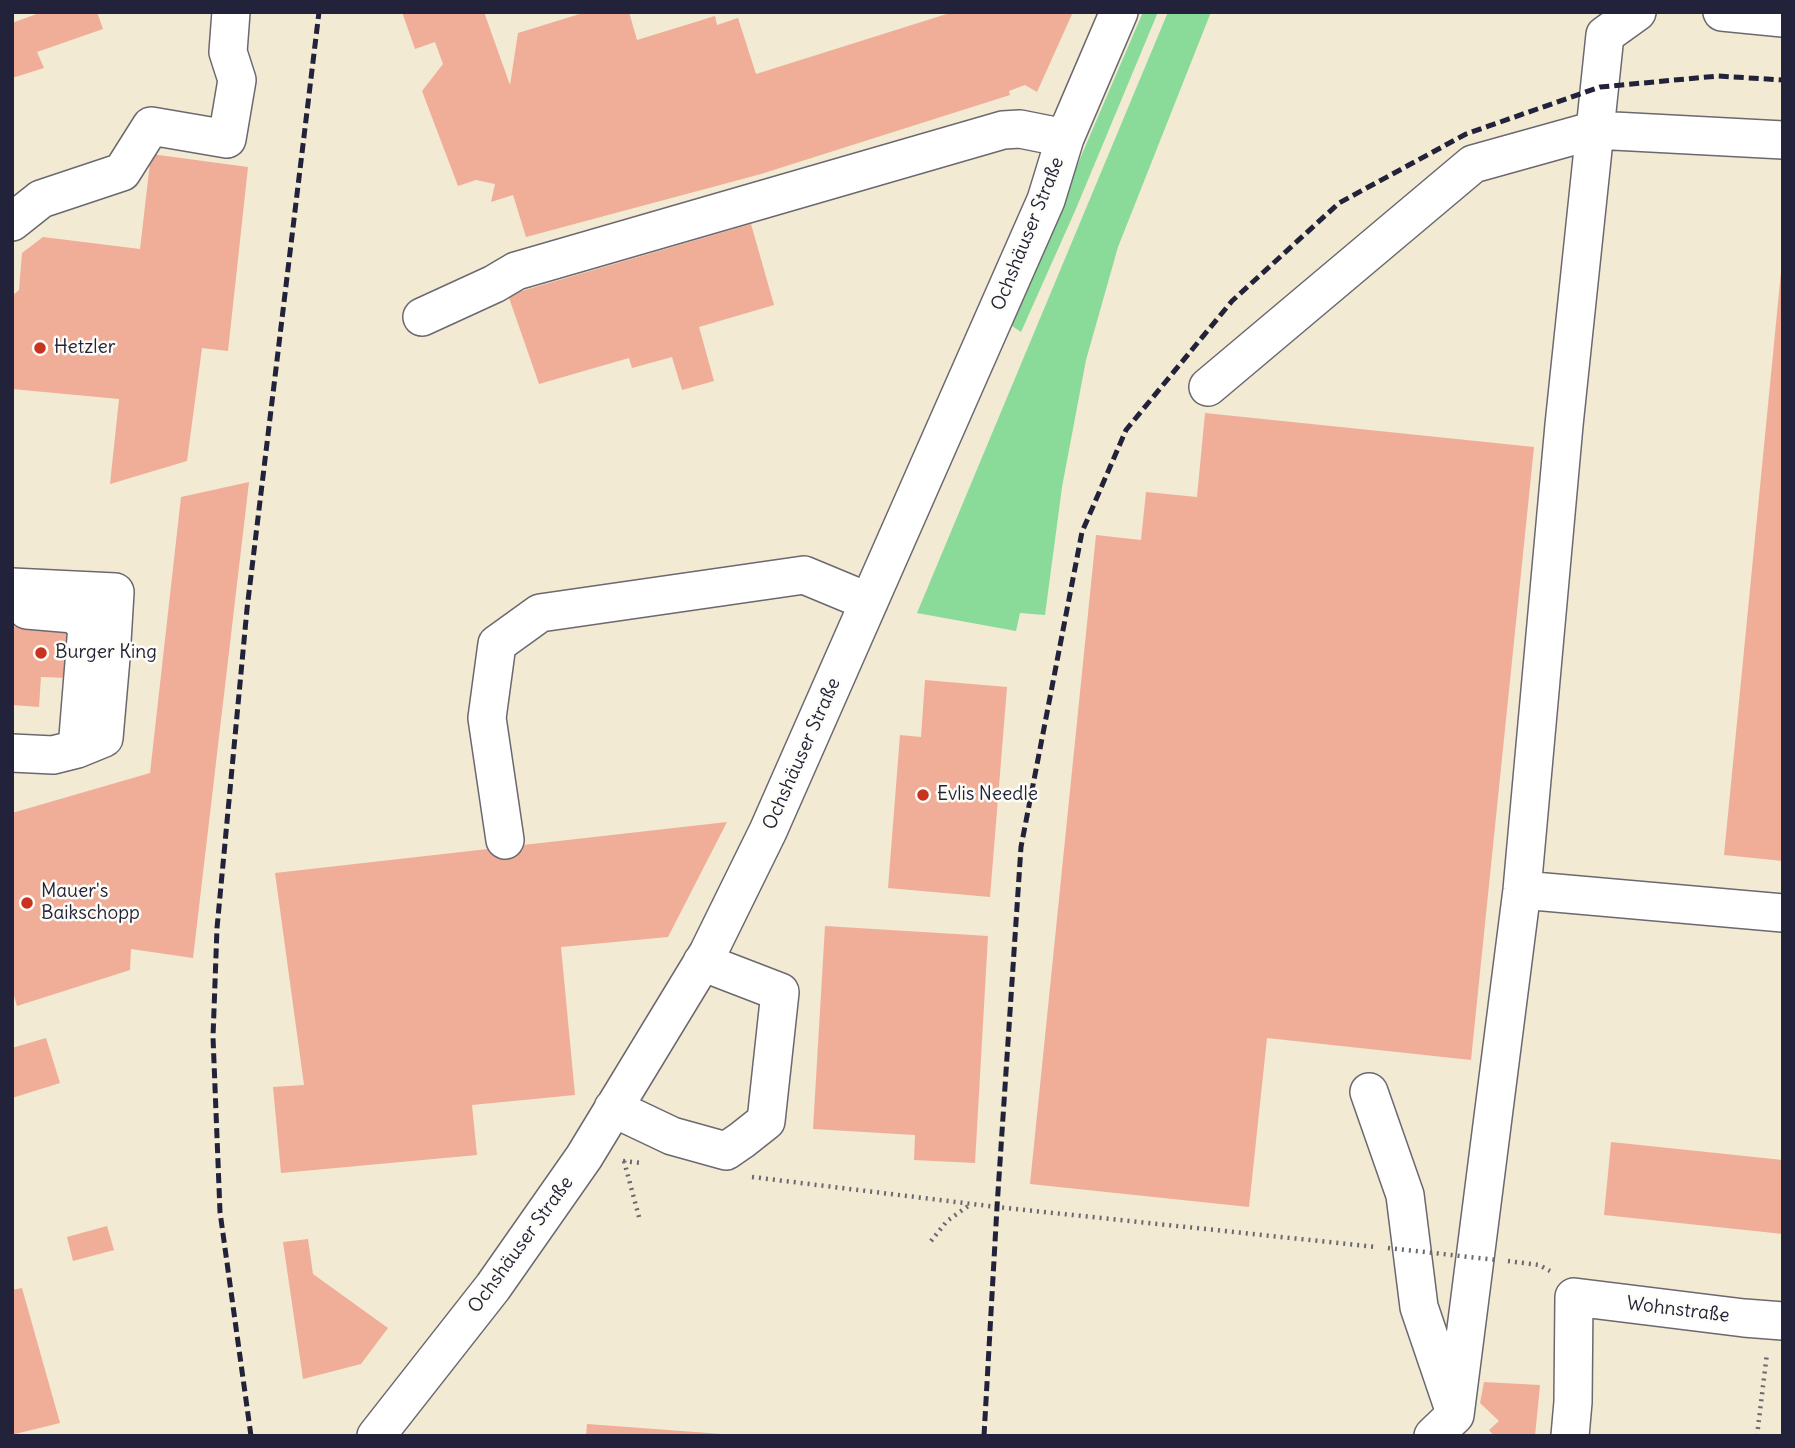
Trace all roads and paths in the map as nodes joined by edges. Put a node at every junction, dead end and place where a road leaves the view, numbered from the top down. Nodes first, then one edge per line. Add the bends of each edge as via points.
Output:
1 (231, 12) edge
2 (1119, 12) edge
3 (1637, 12) edge
4 (1722, 12) edge
5 (1783, 19) edge
6 (1595, 130) junction
7 (1065, 138) junction
8 (1783, 140) edge
9 (12, 222) edge
10 (422, 317) dead end
11 (1208, 387) dead end
12 (12, 587) edge
13 (869, 602) junction
14 (12, 609) edge
15 (77, 749) junction
16 (12, 753) edge
17 (505, 840) dead end
18 (1522, 890) junction
19 (1783, 913) edge
20 (702, 962) junction
21 (1369, 1092) dead end
22 (613, 1108) junction
23 (584, 1157) junction
24 (624, 1161) junction
25 (652, 1164) dead end
26 (749, 1176) dead end
27 (971, 1204) junction
28 (639, 1217) dead end
29 (931, 1241) dead end
30 (1539, 1265) dead end
31 (1776, 1334) edge
32 (1444, 1425) edge
33 (376, 1436) edge
34 (1570, 1436) edge
35 (1757, 1436) edge

1 - 9 street via 228,52 237,80 227,139 151,126 122,172 41,199
2 - 7 street, Ochshäuser Straße
3 - 6 street via 1605,35
4 - 5 street
6 - 8 street
6 - 11 street via 1473,164
6 - 18 street
7 - 10 street via 1003,130 516,271
7 - 13 street, Ochshäuser Straße via 1046,200
12 - 15 street via 114,592 104,738
13 - 17 street via 804,575 540,613 497,643 487,718
13 - 20 street, Ochshäuser Straße via 768,831
14 - 15 street via 74,614 87,626
15 - 16 street via 53,755
18 - 19 street
18 - 32 street
20 - 22 street, Ochshäuser Straße
20 - 22 street via 780,992 766,1121 726,1151 672,1136
21 - 32 street via 1405,1195 1419,1307
22 - 23 street, Ochshäuser Straße
23 - 24 path
23 - 33 street, Ochshäuser Straße via 492,1287
24 - 25 path
24 - 28 path
26 - 27 path
27 - 29 path via 947,1221
27 - 30 path, bridge
31 - 34 street, Wohnstraße via 1744,1318 1574,1297
31 - 35 path

